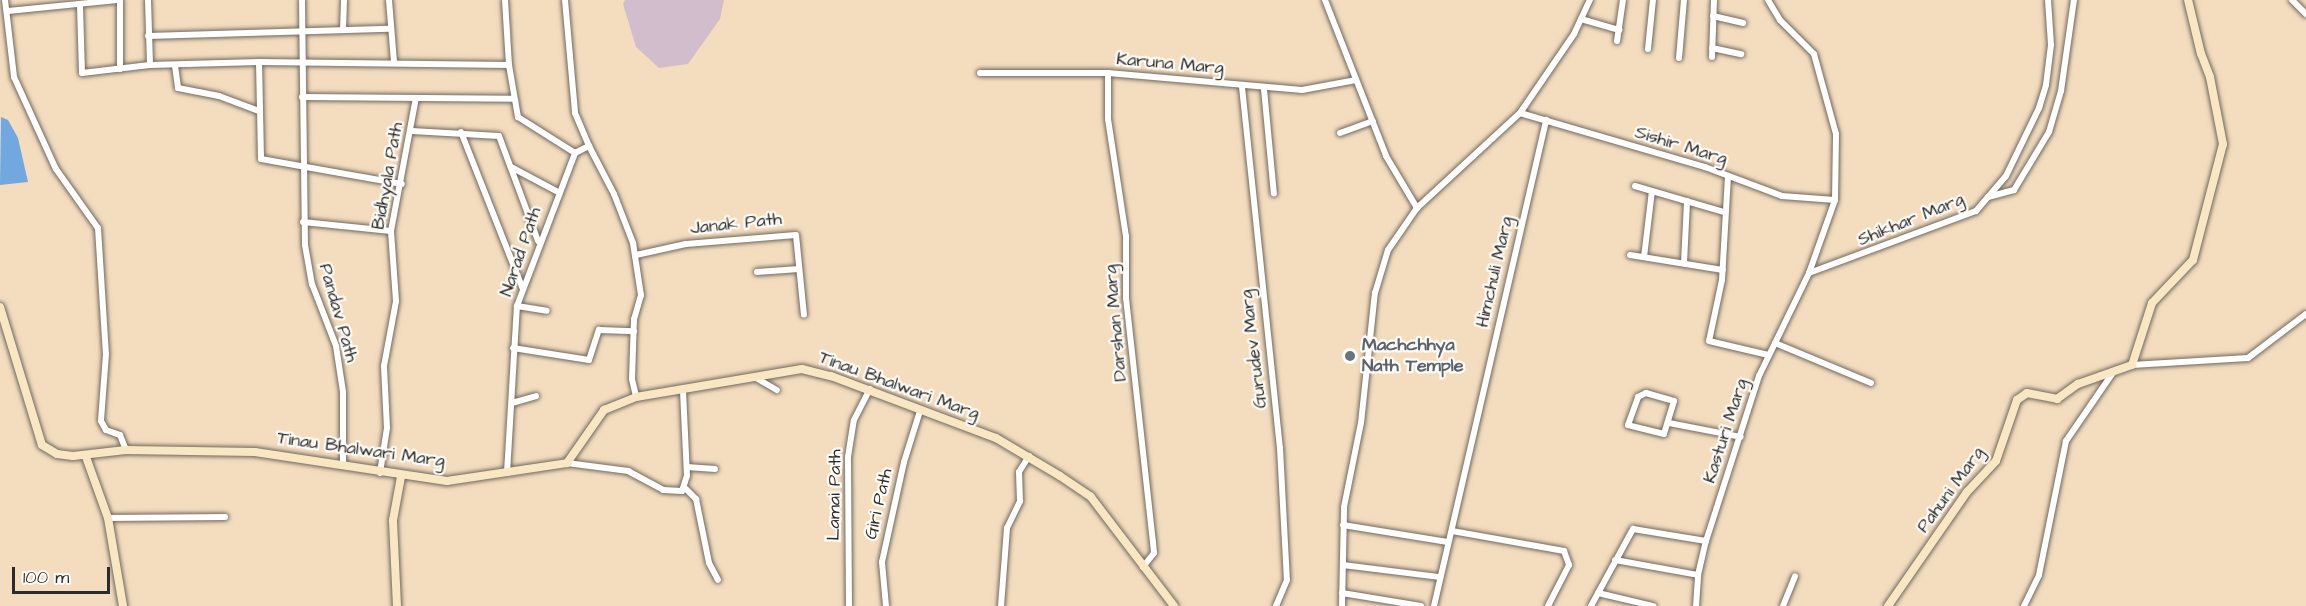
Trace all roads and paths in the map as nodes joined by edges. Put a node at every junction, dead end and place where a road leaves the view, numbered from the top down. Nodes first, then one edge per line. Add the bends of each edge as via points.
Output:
1 (5, 0) edge
2 (120, 0) edge
3 (148, 0) edge
4 (302, 0) edge
5 (344, 0) edge
6 (389, 0) edge
7 (505, 0) edge
8 (566, 0) edge
9 (1324, 0) edge
10 (1591, 0) edge
11 (1623, 0) edge
12 (1653, 0) edge
13 (1684, 0) edge
14 (1714, 0) edge
15 (1768, 0) edge
16 (2048, 0) edge
17 (2074, 0) edge
18 (2188, 0) edge
19 (2292, 0) edge
20 (97, 2) edge
21 (54, 3) edge
22 (80, 6) junction
23 (8, 11) junction
24 (2306, 14) edge
25 (1713, 16) junction
26 (1581, 19) junction
27 (1743, 23) dead end
28 (389, 29) junction
29 (302, 30) junction
30 (343, 30) junction
31 (1619, 30) junction
32 (148, 36) junction
33 (1617, 41) dead end
34 (1712, 48) junction
35 (1648, 49) dead end
36 (1742, 54) dead end
37 (1712, 57) dead end
38 (1679, 58) dead end
39 (259, 62) junction
40 (394, 62) junction
41 (301, 63) junction
42 (150, 65) junction
43 (509, 65) junction
44 (175, 66) junction
45 (120, 69) junction
46 (980, 73) dead end
47 (1108, 74) junction
48 (1356, 80) junction
49 (1242, 87) junction
50 (1264, 88) junction
51 (302, 97) junction
52 (416, 98) junction
53 (513, 99) junction
54 (259, 111) junction
55 (1520, 113) junction
56 (1546, 120) junction
57 (1373, 121) junction
58 (412, 131) junction
59 (461, 132) junction
60 (1340, 133) dead end
61 (589, 146) junction
62 (575, 153) junction
63 (511, 167) junction
64 (304, 168) junction
65 (1728, 176) junction
66 (402, 184) junction
67 (1635, 186) dead end
68 (1652, 190) junction
69 (558, 192) junction
70 (1274, 194) dead end
71 (1988, 197) junction
72 (1835, 200) junction
73 (1687, 201) junction
74 (1417, 208) junction
75 (1724, 212) junction
76 (303, 222) junction
77 (391, 231) junction
78 (538, 242) junction
79 (636, 255) junction
80 (1630, 255) dead end
81 (1644, 257) junction
82 (1684, 263) junction
83 (799, 269) junction
84 (1723, 270) junction
85 (757, 272) dead end
86 (1809, 273) junction
87 (522, 287) junction
88 (517, 306) junction
89 (0, 307) edge
90 (547, 311) dead end
91 (2306, 314) edge
92 (804, 315) dead end
93 (634, 331) junction
94 (1775, 343) junction
95 (513, 348) junction
96 (1768, 355) junction
97 (2132, 365) junction
98 (2112, 374) junction
99 (756, 378) junction
100 (1871, 383) dead end
101 (870, 389) junction
102 (777, 390) dead end
103 (683, 391) junction
104 (536, 396) dead end
105 (636, 396) junction
106 (512, 403) junction
107 (920, 411) junction
108 (1669, 423) junction
109 (1741, 437) junction
110 (126, 450) junction
111 (1029, 456) junction
112 (86, 457) junction
113 (567, 463) junction
114 (343, 466) junction
115 (687, 467) junction
116 (714, 469) dead end
117 (380, 473) junction
118 (507, 473) junction
119 (401, 477) junction
120 (685, 488) junction
121 (225, 517) dead end
122 (108, 518) junction
123 (1343, 525) junction
124 (1452, 531) junction
125 (1706, 541) junction
126 (1448, 542) junction
127 (1615, 560) junction
128 (1342, 565) junction
129 (1143, 567) junction
130 (1698, 575) junction
131 (1795, 576) dead end
132 (1440, 577) junction
133 (718, 580) dead end
134 (1342, 593) junction
135 (1598, 593) junction
136 (123, 606) edge
137 (397, 606) edge
138 (849, 606) edge
139 (886, 606) edge
140 (1001, 606) edge
141 (1174, 606) edge
142 (1276, 606) edge
143 (1342, 606) edge
144 (1421, 606) edge
145 (1434, 606) edge
146 (1548, 606) edge
147 (1591, 606) edge
148 (1653, 606) edge
149 (1696, 606) edge
150 (1784, 606) edge
151 (1888, 606) edge
152 (2024, 606) edge

1 - 23 street
2 - 20 street
2 - 45 street
3 - 32 street
4 - 29 street, Pandav Path
5 - 30 street
6 - 28 street
7 - 43 street
8 - 61 street via 575,113
9 - 48 street
10 - 26 street
11 - 31 street
12 - 35 street
13 - 38 street
14 - 25 street
15 - 72 street, Kasturi Marg via 1780,21 1806,44 1817,63 1836,134
16 - 71 street, Shikhar Marg via 2051,45 2042,98 2006,176
17 - 71 street via 2061,91 2049,132 2014,190
18 - 97 street via 2200,54 2211,77 2223,144 2193,260 2152,303
19 - 24 street
20 - 22 street
21 - 22 street
21 - 23 street
22 - 45 street via 80,72
23 - 110 street via 16,83 40,126 57,169 98,228 106,361 101,421 106,430 120,435
25 - 27 street
25 - 34 street
26 - 31 street
26 - 55 street
28 - 30 street
28 - 40 street
29 - 30 street
29 - 32 street
29 - 41 street, Pandav Path
31 - 33 street
32 - 42 street
34 - 36 street
34 - 37 street
39 - 41 street
39 - 44 street
39 - 54 street
40 - 41 street
40 - 43 street
41 - 51 street, Pandav Path
42 - 44 street
42 - 45 street
43 - 53 street
44 - 54 street via 178,88 219,96
46 - 47 street, Karuna Marg
47 - 49 street, Karuna Marg
47 - 129 street, Darshan Marg via 1108,118 1125,236 1126,298 1154,553
48 - 50 street, Karuna Marg via 1320,89
48 - 57 street
49 - 50 street, Karuna Marg
49 - 142 street, Gurudev Marg via 1280,448 1287,580
50 - 70 street
51 - 52 street
51 - 64 street, Pandav Path
52 - 53 street
52 - 58 street, Bidhyala Path
53 - 62 street via 524,123
54 - 64 street via 261,159
55 - 56 street, Sishir Marg
55 - 74 street
56 - 65 street, Sishir Marg
56 - 124 street, Himchuli Marg
57 - 60 street
57 - 74 street via 1386,156
58 - 59 street
58 - 66 street, Bidhyala Path
59 - 63 street via 497,134
59 - 87 street
61 - 62 street
61 - 79 street via 614,194
62 - 69 street, Narad Path
63 - 69 street
63 - 78 street
64 - 66 street
64 - 76 street, Pandav Path
65 - 72 street, Sishir Marg via 1782,196
65 - 75 street
66 - 77 street, Bidhyala Path
67 - 68 street
68 - 73 street
68 - 81 street
69 - 78 street, Narad Path
71 - 86 street, Shikhar Marg via 1976,211
72 - 86 street, Kasturi Marg
73 - 75 street
73 - 82 street
74 - 123 street via 1388,250 1375,293 1370,364
75 - 84 street
76 - 77 street
76 - 114 street, Pandav Path via 309,273 336,346 342,392
77 - 117 street, Bidhyala Path via 396,301 384,366 387,429
78 - 87 street, Narad Path
79 - 83 street, Janak Path via 670,247 791,233 798,239
79 - 93 street via 640,295
80 - 81 street
81 - 82 street
82 - 84 street
83 - 85 street
83 - 92 street, Janak Path
84 - 96 street via 1709,341
86 - 94 street, Kasturi Marg
87 - 88 street, Narad Path
88 - 90 street
88 - 95 street, Narad Path
89 - 112 street, Tinau Bhalwari Marg via 42,445 57,454
91 - 97 street via 2248,358
93 - 95 street via 599,330 589,360
93 - 105 street via 632,380
94 - 96 street, Kasturi Marg
94 - 100 street
95 - 106 street, Narad Path
96 - 109 street, Kasturi Marg
97 - 98 street, Pahuni Marg
98 - 151 street, Pahuni Marg via 2078,384 2058,399 2027,393 2017,400 1996,460 1967,492
98 - 152 street via 2066,441 2039,575
99 - 101 street, Tinau Bhalwari Marg via 802,369
99 - 102 street
99 - 103 street, Tinau Bhalwari Marg
101 - 107 street, Tinau Bhalwari Marg
101 - 138 street, Lamai Path via 854,420 848,457
103 - 105 street, Tinau Bhalwari Marg
103 - 115 street
104 - 106 street
105 - 113 street, Tinau Bhalwari Marg via 604,410
106 - 118 street, Narad Path
107 - 111 street, Tinau Bhalwari Marg via 996,438
107 - 139 street, Giri Path via 904,462 882,562
108 - 108 street via 1674,401 1646,393 1638,397 1628,423 1662,435
108 - 109 street
109 - 125 street, Kasturi Marg
110 - 112 street, Tinau Bhalwari Marg
110 - 114 street, Tinau Bhalwari Marg via 255,452
111 - 129 street, Tinau Bhalwari Marg via 1090,497
111 - 140 street via 1019,472 1020,501 1007,528
112 - 122 street
113 - 118 street, Tinau Bhalwari Marg
113 - 120 street via 628,471 669,491
114 - 117 street, Tinau Bhalwari Marg
115 - 116 street
115 - 120 street
117 - 119 street, Tinau Bhalwari Marg
118 - 119 street, Tinau Bhalwari Marg via 447,481
119 - 137 street via 393,520
120 - 133 street via 696,499 709,563
121 - 122 street
122 - 136 street
123 - 126 street
123 - 128 street
124 - 126 street, Himchuli Marg
124 - 146 street via 1558,548 1569,557 1565,575
125 - 127 street via 1633,529
125 - 130 street, Kasturi Marg
126 - 132 street, Himchuli Marg
127 - 130 street
127 - 135 street
128 - 132 street
128 - 134 street
129 - 141 street, Tinau Bhalwari Marg
130 - 149 street, Kasturi Marg
131 - 150 street
132 - 145 street, Himchuli Marg
134 - 143 street
134 - 144 street
135 - 147 street
135 - 148 street

